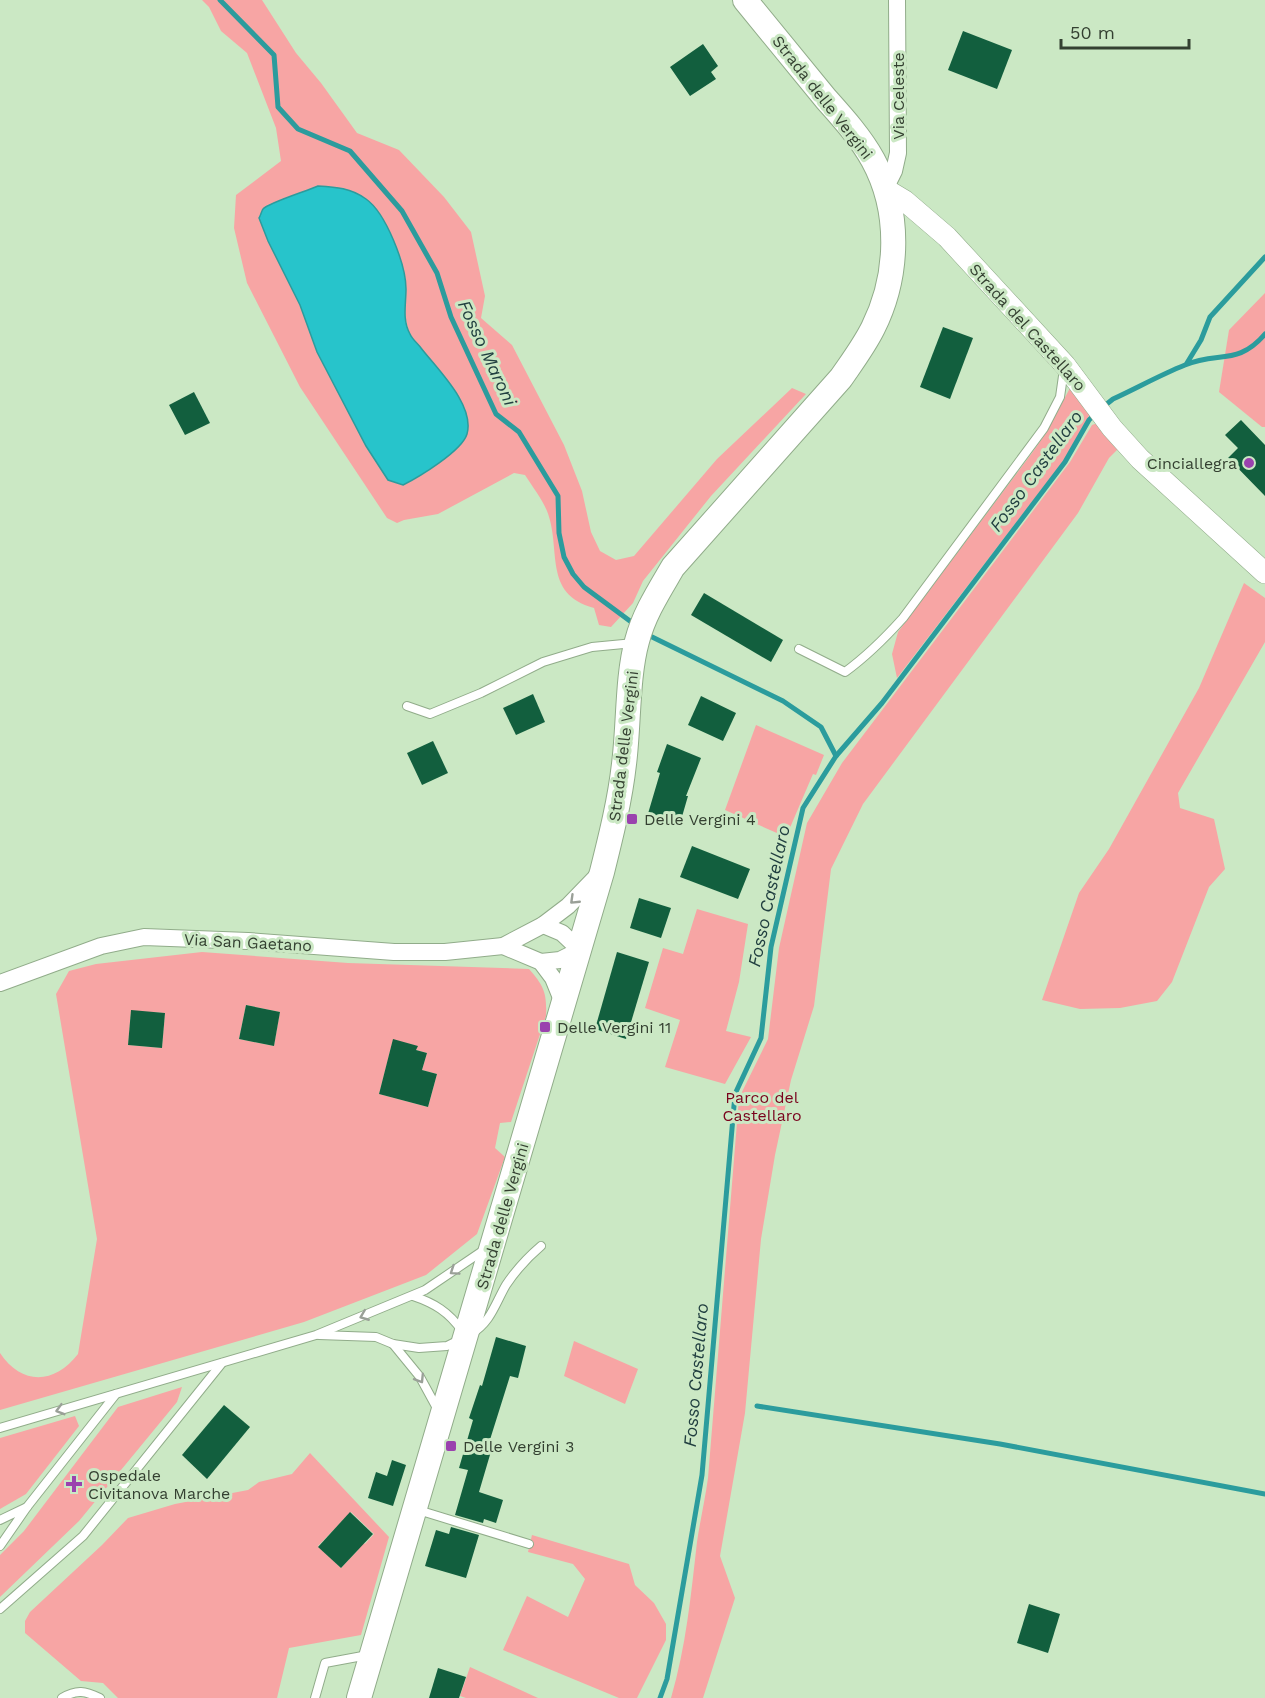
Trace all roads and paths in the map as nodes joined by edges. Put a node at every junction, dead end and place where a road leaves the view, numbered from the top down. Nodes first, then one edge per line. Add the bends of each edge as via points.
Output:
1 (745, 0) edge
2 (897, 0) edge
3 (885, 189) junction
4 (1065, 365) junction
5 (1265, 573) edge
6 (636, 642) junction
7 (799, 649) dead end
8 (407, 706) dead end
9 (602, 872) junction
10 (543, 925) junction
11 (503, 946) junction
12 (580, 950) junction
13 (541, 962) junction
14 (0, 983) edge
15 (564, 1005) junction
16 (494, 1242) junction
17 (541, 1246) dead end
18 (412, 1296) junction
19 (316, 1335) junction
20 (466, 1337) junction
21 (393, 1344) junction
22 (222, 1363) junction
23 (116, 1394) junction
24 (442, 1418) junction
25 (0, 1428) edge
26 (27, 1507) junction
27 (415, 1509) junction
28 (0, 1520) edge
29 (529, 1544) dead end
30 (0, 1546) edge
31 (0, 1609) edge
32 (372, 1654) junction
33 (62, 1698) edge
34 (100, 1698) edge
35 (315, 1698) edge
36 (359, 1698) edge

1 - 3 main road, Strada delle Vergini via 859,139 873,159
2 - 3 street, Via Celeste via 898,153
3 - 4 street, Strada del Castellaro via 947,237
3 - 6 main road, Strada delle Vergini via 892,213 893,246 874,327 841,378 673,567 651,602
4 - 5 street, Strada del Castellaro via 1140,459
4 - 7 lane via 1060,396 1044,428 884,639 845,672
6 - 8 lane via 592,647 543,662 430,714
6 - 9 main road, Strada delle Vergini via 624,765
9 -> 10 street, Via San Gaetano
9 - 12 main road, Strada delle Vergini
10 - 11 street, Via San Gaetano
10 - 12 street via 562,933
11 - 13 street, Via San Gaetano
11 - 14 street, Via San Gaetano via 394,952 144,937 101,946
12 - 13 street via 560,960
12 - 15 main road, Strada delle Vergini
13 - 15 street via 553,978
15 - 16 main road, Strada delle Vergini
16 -> 18 lane
16 - 20 main road, Strada delle Vergini
17 - 20 lane via 506,1285 488,1321
18 -> 19 lane
18 - 20 lane via 441,1307
19 - 21 lane via 376,1337
19 - 22 lane
20 - 21 lane via 433,1348
20 - 24 main road, Strada delle Vergini
21 -> 24 lane via 420,1377
22 - 23 lane
22 - 31 lane via 84,1536
23 -> 25 lane
23 - 26 lane
24 - 27 main road, Strada delle Vergini
26 - 28 lane
26 - 30 lane
27 - 29 lane
27 - 32 main road, Strada delle Vergini
32 - 35 lane via 325,1663
32 - 36 main road, Strada delle Vergini
33 - 34 lane via 76,1691

